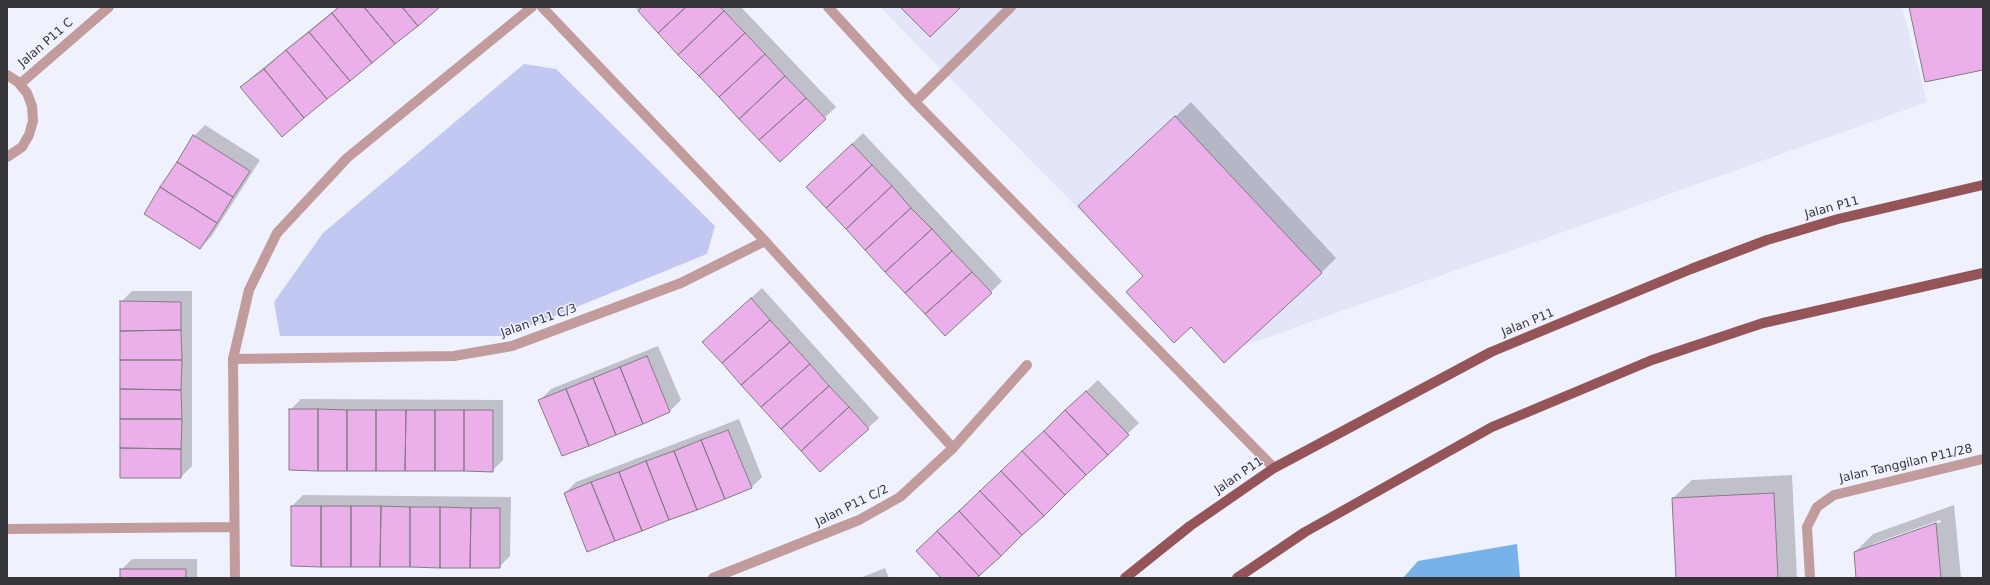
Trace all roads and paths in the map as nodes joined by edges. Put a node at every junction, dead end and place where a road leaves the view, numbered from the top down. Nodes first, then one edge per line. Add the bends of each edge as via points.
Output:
1 (109, 7) edge
2 (532, 7) edge
3 (542, 7) edge
4 (828, 7) edge
5 (1011, 7) edge
6 (7, 75) edge
7 (20, 84) junction
8 (915, 102) junction
9 (7, 157) edge
10 (1983, 185) edge
11 (765, 241) junction
12 (1983, 273) edge
13 (233, 360) junction
14 (1027, 365) dead end
15 (953, 448) junction
16 (1983, 459) edge
17 (1274, 468) junction
18 (234, 527) junction
19 (7, 529) edge
20 (235, 578) edge
21 (713, 578) edge
22 (1125, 578) edge
23 (1237, 578) edge
24 (1810, 578) edge

1 - 7 street, Jalan P11 C
2 - 13 street via 347,158 276,234 249,290
3 - 11 street
4 - 8 street
5 - 8 street
6 - 7 street
7 - 9 street via 32,106 33,121 22,147
8 - 17 street
10 - 17 main road, Jalan P11 via 1838,219 1767,240 1691,269 1491,352
11 - 13 street, Jalan P11 C/3 via 681,283 512,346 454,356
11 - 15 street
12 - 23 main road via 1763,323 1652,360 1492,427 1305,532
13 - 18 street
14 - 15 street, Jalan P11 C/2
15 - 21 street, Jalan P11 C/2 via 900,497 858,520
16 - 24 street, Jalan Tanggilan P11/28 via 1834,495 1818,507 1807,527
17 - 22 main road, Jalan P11 via 1190,526
18 - 19 street
18 - 20 street

